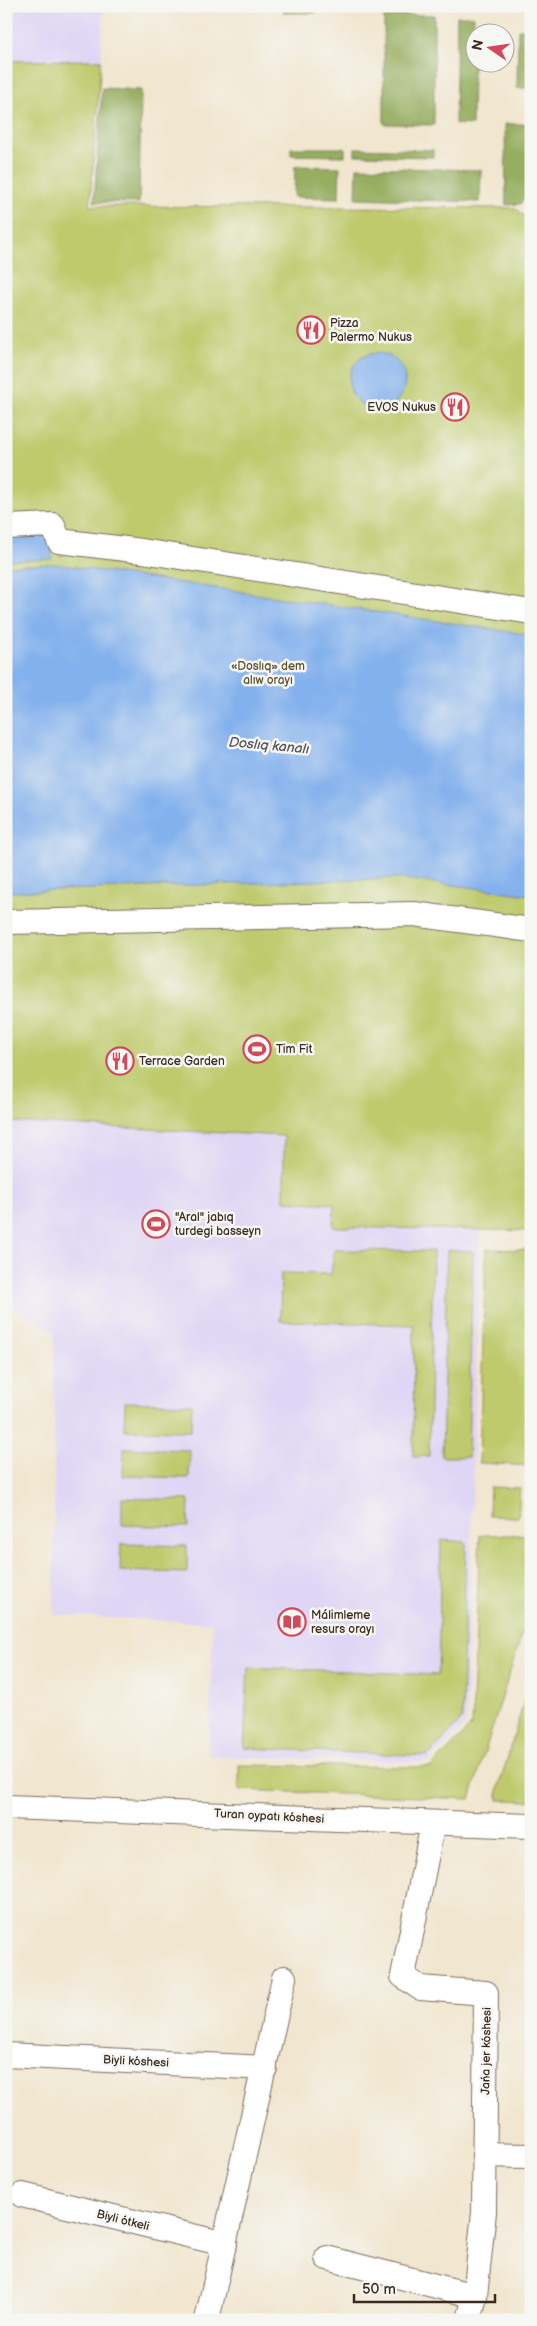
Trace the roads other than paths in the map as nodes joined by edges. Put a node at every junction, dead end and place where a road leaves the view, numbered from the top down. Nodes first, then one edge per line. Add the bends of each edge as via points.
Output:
1 (6, 527) edge
2 (531, 612) edge
3 (6, 922) edge
4 (531, 930) edge
5 (6, 1807) edge
6 (433, 1824) junction
7 (531, 1826) edge
8 (284, 1978) dead end
9 (6, 2055) edge
10 (265, 2068) junction
11 (484, 2156) junction
12 (531, 2156) edge
13 (22, 2195) dead end
14 (225, 2244) junction
15 (327, 2258) dead end
16 (475, 2296) junction
17 (207, 2320) edge
18 (469, 2320) edge

1 - 2 street via 53,525 59,541
3 - 4 street via 414,914
5 - 6 street, Turan oypatı kóshesi
6 - 7 street, Turan oypatı kóshesi
6 - 11 street, Jańa jer kóshesi via 403,1976 420,1988 486,1993
8 - 10 street
9 - 10 street, Biyli kóshesi
10 - 14 street
11 - 12 street
11 - 16 street, Jańa jer kóshesi via 484,2212
13 - 14 street, Biyli ótkeli
14 - 17 street
15 - 16 street
16 - 18 street, Jańa jer kóshesi

